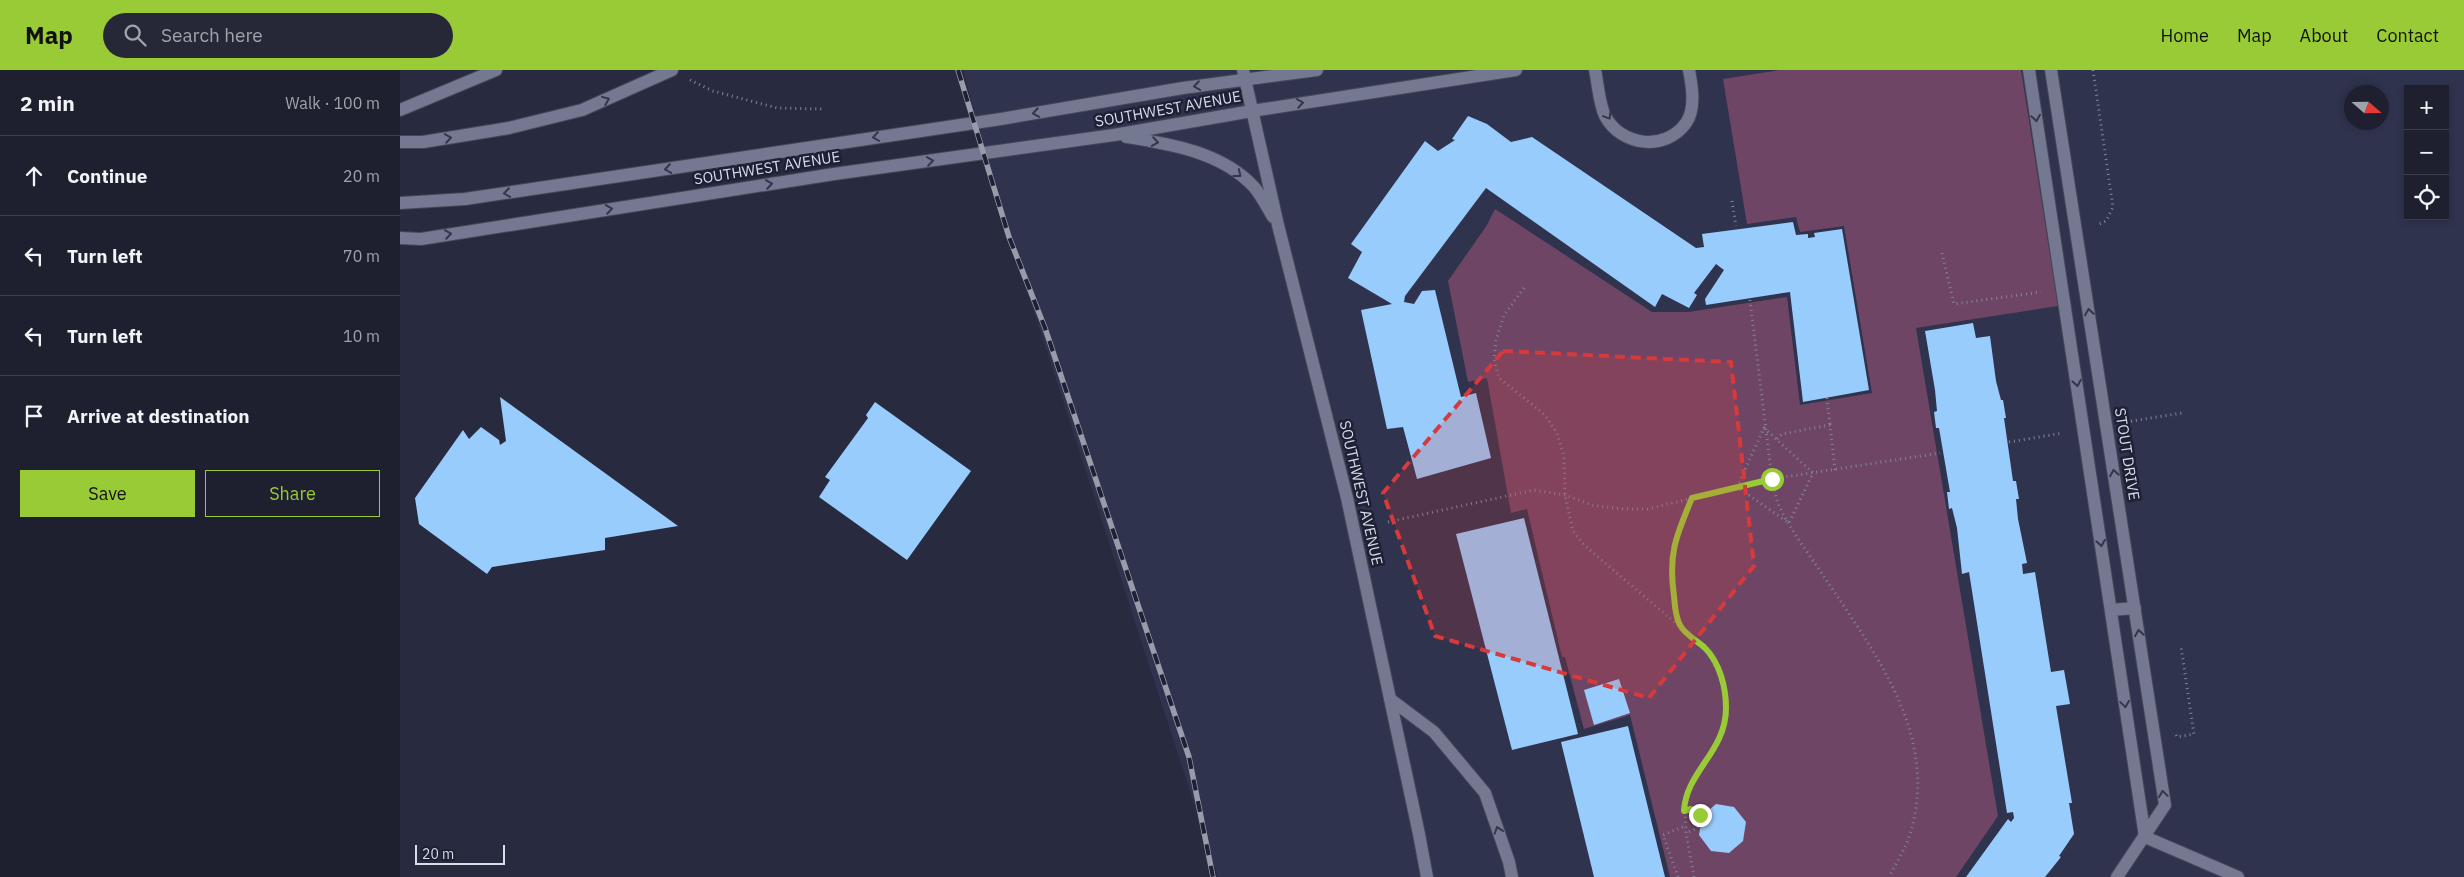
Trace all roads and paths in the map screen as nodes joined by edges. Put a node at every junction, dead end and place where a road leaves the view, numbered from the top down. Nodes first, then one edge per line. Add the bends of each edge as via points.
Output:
1 (496, 70) edge
2 (1317, 70) edge
3 (1516, 70) edge
4 (1595, 70) edge
5 (1689, 70) edge
6 (2028, 70) edge
7 (2051, 70) edge
8 (2093, 70) edge
9 (672, 71) edge
10 (1244, 74) edge
11 (822, 109) dead end
12 (400, 110) edge
13 (1252, 111) junction
14 (1114, 135) junction
15 (400, 142) edge
16 (400, 202) edge
17 (1732, 202) dead end
18 (1278, 225) junction
19 (2094, 225) dead end
20 (1736, 226) dead end
21 (400, 238) edge
22 (1942, 253) dead end
23 (2084, 281) junction
24 (2062, 284) junction
25 (1524, 288) dead end
26 (2046, 291) dead end
27 (1750, 300) dead end
28 (1827, 398) dead end
29 (2182, 413) dead end
30 (2116, 424) dead end
31 (1830, 425) junction
32 (1764, 428) junction
33 (2068, 433) dead end
34 (1777, 439) junction
35 (2010, 442) dead end
36 (1940, 453) dead end
37 (1835, 470) junction
38 (1813, 473) junction
39 (1772, 479) junction
40 (1736, 487) junction
41 (1565, 495) junction
42 (1692, 498) junction
43 (1388, 522) dead end
44 (1789, 523) junction
45 (2135, 608) junction
46 (2111, 610) junction
47 (1681, 627) junction
48 (2181, 647) dead end
49 (1390, 699) junction
50 (2175, 727) dead end
51 (1684, 811) junction
52 (1685, 826) junction
53 (1686, 833) junction
54 (2145, 837) junction
55 (2234, 876) edge
56 (1426, 877) edge
57 (1512, 877) edge
58 (1678, 877) edge
59 (1694, 877) edge
60 (1889, 877) edge
61 (2118, 877) edge

1 - 12 street
2 - 10 street, SOUTHWEST AVENUE via 1280,76
13 -> 3 street
4 -> 5 street via 1605,116 1625,138 1646,143 1667,138 1686,124 1691,113
6 -> 24 street
7 - 23 street, STOUT DRIVE
8 - 19 path via 2113,207 2106,221
9 - 11 path via 713,91 776,108
15 -> 9 street via 423,142 509,128 582,110
10 - 13 street
10 -> 16 street, SOUTHWEST AVENUE via 1001,119 465,199
13 - 14 street, SOUTHWEST AVENUE
13 - 18 street, SOUTHWEST AVENUE
14 -> 18 street via 1179,146 1229,168 1254,187
21 -> 14 street, SOUTHWEST AVENUE via 421,239 834,174
17 - 20 path
18 - 49 street, SOUTHWEST AVENUE via 1347,498
22 - 26 path via 1954,304
23 - 24 street
45 -> 23 street, STOUT DRIVE
24 -> 46 street
25 - 41 path via 1504,315 1494,359 1499,378 1545,415 1557,433 1564,456
27 - 32 path
28 - 31 path
29 - 30 path
31 - 34 path via 1782,434
31 - 37 path
32 - 34 path
32 - 39 path
32 - 40 path
33 - 35 path
34 - 38 path
36 - 37 path
37 - 38 path
38 - 39 path
38 - 44 path
39 - 40 path
39 - 44 path via 1779,507
40 - 42 path
40 - 44 path
41 - 42 path via 1592,505 1622,510 1648,509
41 - 43 path via 1534,490
41 - 47 path via 1573,531 1584,546
42 - 47 path via 1672,554 1676,612
44 - 60 path via 1891,681 1905,711 1915,756 1917,790 1908,840
45 - 46 street
54 -> 45 street, STOUT DRIVE via 2165,805
46 -> 54 street
47 - 51 path via 1706,649 1716,665 1725,687 1726,709 1724,727 1716,748 1693,781 1684,800
48 - 50 path via 2194,734 2177,736
49 - 56 street, SOUTHWEST AVENUE
57 -> 49 street via 1486,793 1434,732
51 - 52 path
51 - 53 path via 1691,809 1700,815 1698,828
52 - 53 path
52 - 58 path via 1663,835
53 - 59 path
54 - 55 street
54 - 61 street, STOUT DRIVE

